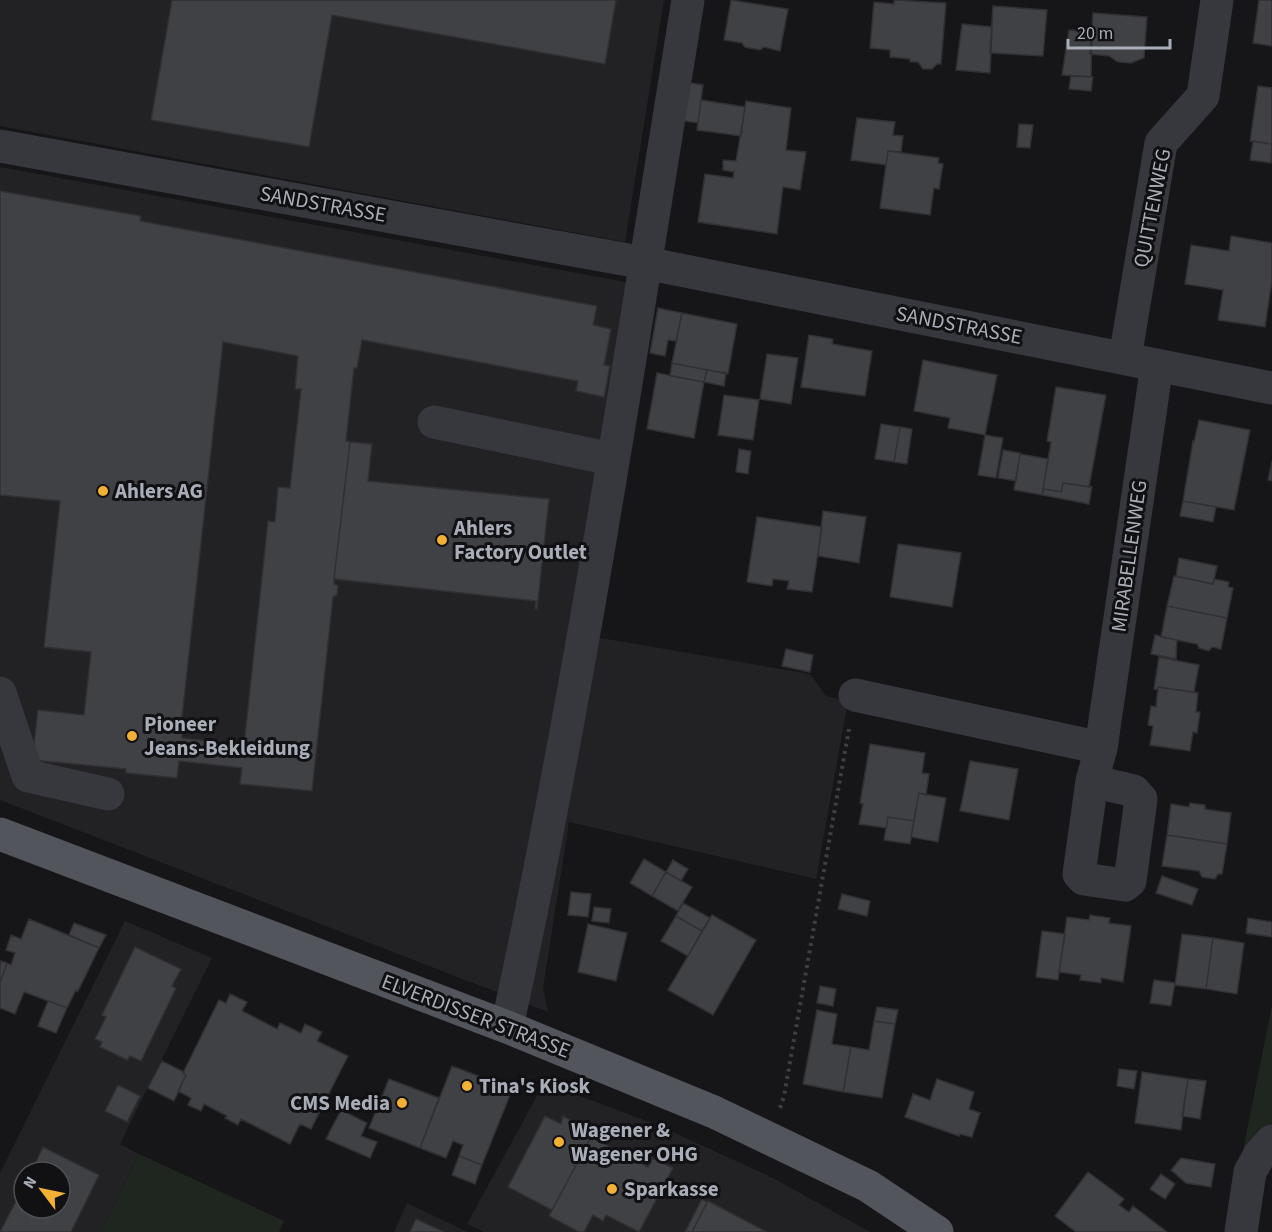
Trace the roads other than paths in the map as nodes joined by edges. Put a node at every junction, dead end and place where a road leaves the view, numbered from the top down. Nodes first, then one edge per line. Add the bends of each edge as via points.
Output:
1 (688, 0) edge
2 (1217, 0) edge
3 (0, 146) edge
4 (645, 264) junction
5 (1125, 358) junction
6 (1156, 365) junction
7 (1272, 388) edge
8 (434, 422) dead end
9 (612, 459) junction
10 (0, 693) edge
11 (855, 695) road end
12 (1101, 748) junction
13 (1092, 782) dead end
14 (108, 794) dead end
15 (0, 834) edge
16 (507, 1027) junction
17 (1272, 1141) edge
18 (937, 1232) edge
19 (1240, 1232) edge

1 - 4 street
2 - 5 street, QUITTENWEG via 1203,96 1161,143
3 - 4 street, SANDSTRASSE
4 - 5 street, SANDSTRASSE
4 - 9 street
5 - 6 street, SANDSTRASSE
6 - 7 street, SANDSTRASSE
6 - 12 street, MIRABELLENWEG
8 - 9 street
9 - 16 street via 574,686
10 - 14 street via 28,776
11 - 12 street
12 - 13 street, MIRABELLENWEG
15 - 16 main road, ELVERDISSER STRASSE
16 - 18 main road, ELVERDISSER STRASSE via 768,1136 868,1186
17 - 19 street via 1250,1172

